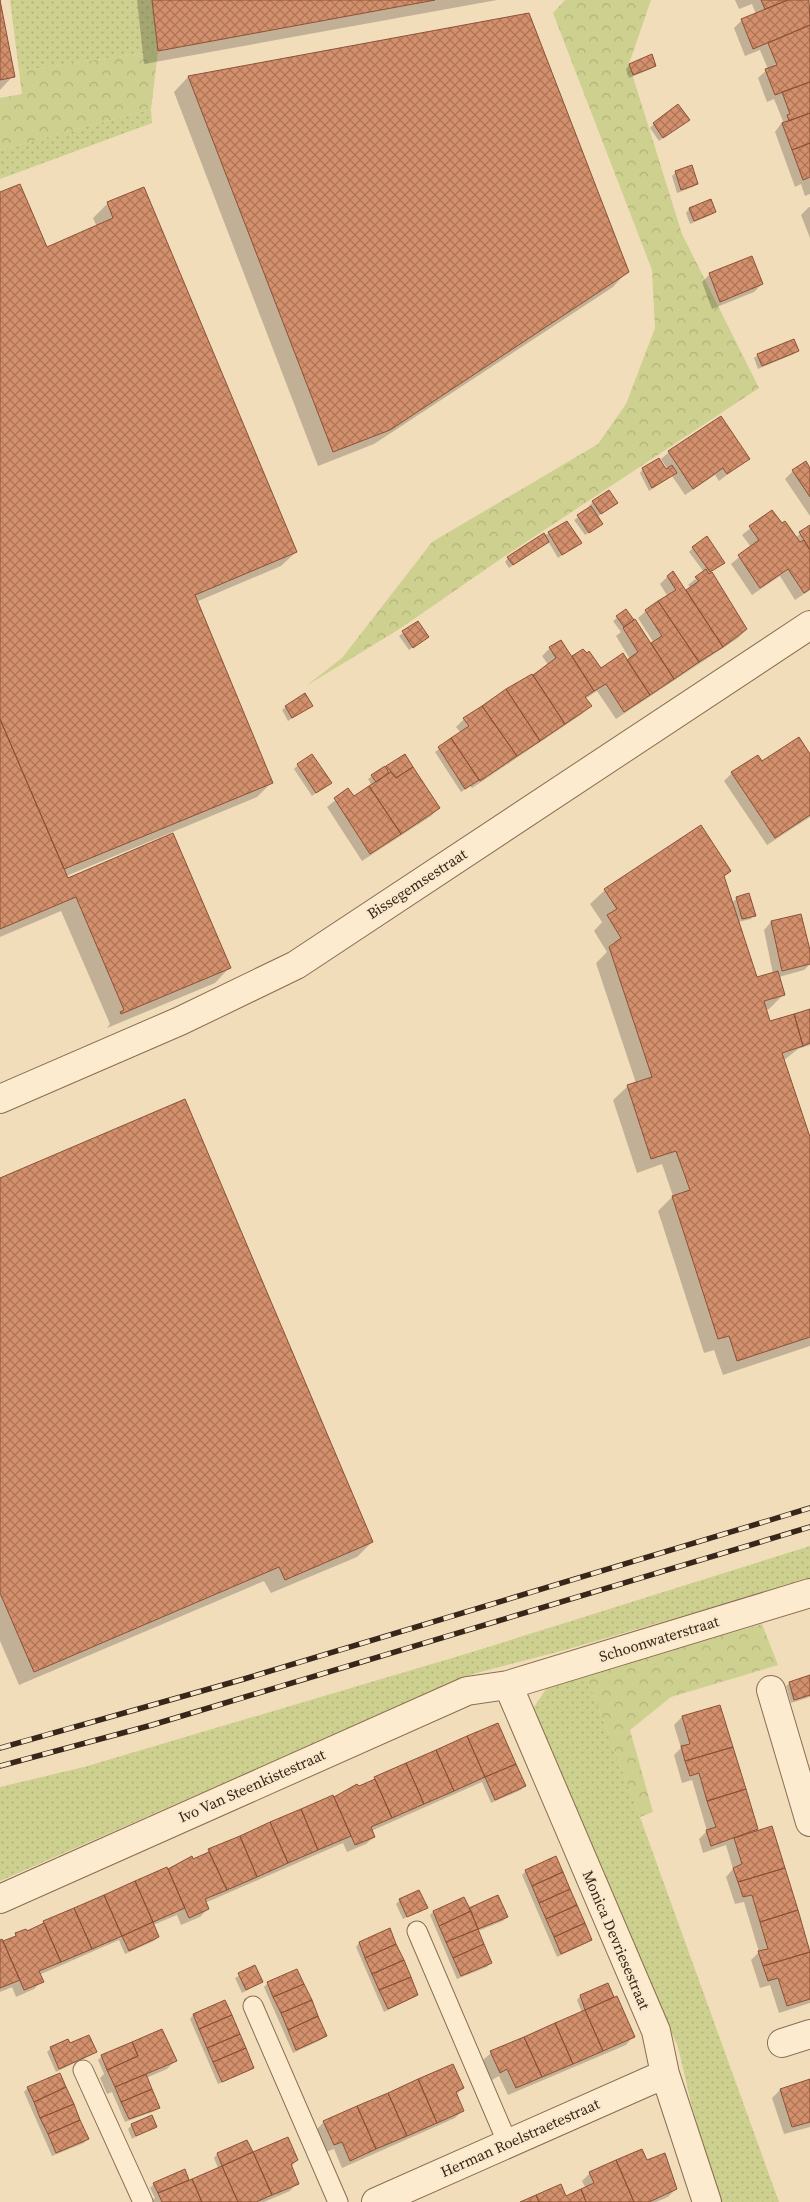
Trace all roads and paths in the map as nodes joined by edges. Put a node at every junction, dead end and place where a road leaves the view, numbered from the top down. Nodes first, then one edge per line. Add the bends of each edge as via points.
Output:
1 (810, 625) edge
2 (0, 1098) edge
3 (810, 1593) edge
4 (508, 1685) junction
5 (771, 1690) dead end
6 (810, 1822) edge
7 (0, 1899) edge
8 (417, 1931) dead end
9 (253, 2006) dead end
10 (810, 2034) edge
11 (782, 2043) dead end
12 (83, 2070) dead end
13 (666, 2074) junction
14 (508, 2144) junction
15 (143, 2202) edge
16 (338, 2202) edge
17 (376, 2202) edge
18 (707, 2202) edge

1 - 2 street, Bissegemsestraat via 296,965 180,1021
3 - 4 street, Schoonwaterstraat
4 - 7 street, Ivo Van Steenkistestraat via 467,1691
4 - 13 street, Monica Devriesestraat via 656,2031
5 - 6 street
8 - 14 lane
9 - 16 lane
10 - 11 street
12 - 15 lane
13 - 14 street, Herman Roelstraetestraat
13 - 18 street, Monica Devriesestraat
14 - 17 street, Herman Roelstraetestraat

